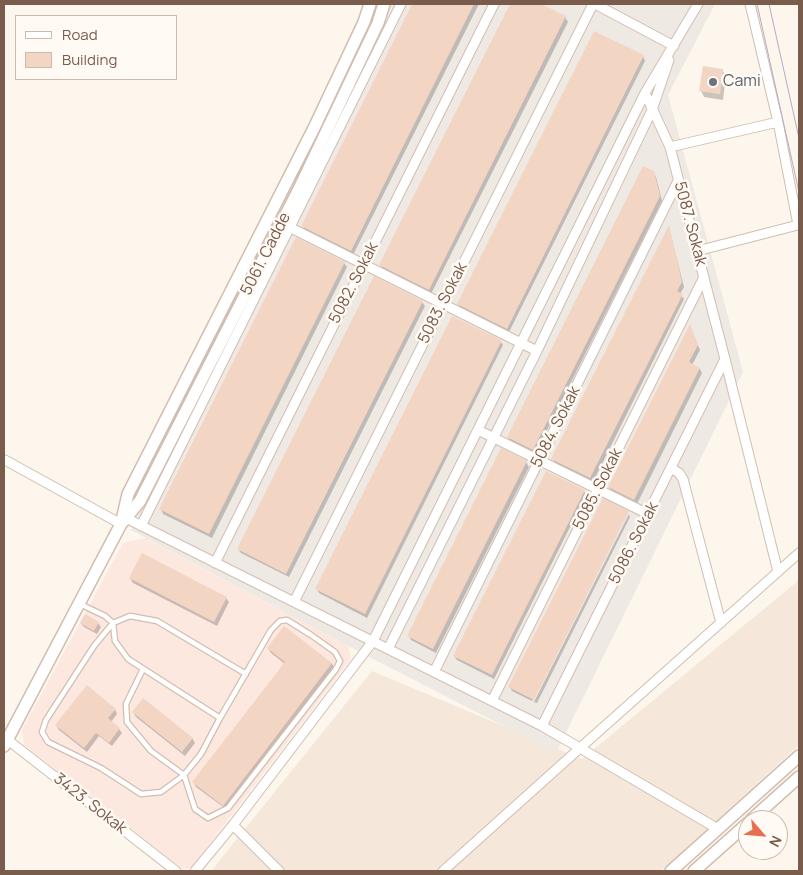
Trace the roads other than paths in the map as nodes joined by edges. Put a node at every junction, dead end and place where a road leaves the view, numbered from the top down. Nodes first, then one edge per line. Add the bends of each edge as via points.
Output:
1 (370, 4) edge
2 (384, 4) edge
3 (401, 4) edge
4 (494, 4) edge
5 (594, 4) edge
6 (698, 4) edge
7 (750, 4) edge
8 (674, 46) junction
9 (644, 93) junction
10 (652, 110) junction
11 (778, 122) junction
12 (670, 148) junction
13 (678, 181) junction
14 (286, 226) junction
15 (697, 251) junction
16 (364, 265) junction
17 (704, 277) junction
18 (443, 304) junction
19 (521, 343) junction
20 (537, 351) junction
21 (725, 359) junction
22 (478, 430) junction
23 (494, 438) junction
24 (5, 460) edge
25 (539, 460) junction
26 (671, 468) junction
27 (598, 489) junction
28 (648, 514) junction
29 (123, 521) junction
30 (141, 526) junction
31 (799, 553) edge
32 (215, 563) junction
33 (778, 572) junction
34 (294, 602) junction
35 (79, 603) junction
36 (113, 623) junction
37 (721, 623) junction
38 (373, 642) junction
39 (388, 649) junction
40 (143, 669) junction
41 (434, 672) junction
42 (246, 674) junction
43 (492, 701) junction
44 (220, 718) junction
45 (542, 726) junction
46 (5, 741) edge
47 (580, 748) junction
48 (799, 756) edge
49 (184, 775) junction
50 (799, 777) edge
51 (763, 810) edge
52 (233, 825) junction
53 (718, 829) junction
54 (738, 832) edge
55 (176, 871) edge
56 (195, 871) edge
57 (279, 871) edge
58 (443, 871) edge
59 (671, 871) edge
60 (694, 871) edge

1 - 29 street, 5061. Cadde via 314,128 128,494
2 - 14 street, 5061. Cadde
3 - 14 street
4 - 16 street, 5082. Sokak
5 - 8 street
5 - 18 street, 5083. Sokak
6 - 8 street
7 - 11 street
8 - 9 street
8 - 10 street
9 - 10 street, 5087. Sokak
9 - 19 street
10 - 12 street, 5087. Sokak
10 - 20 street
11 - 12 street
11 - 15 street via 798,225
12 - 13 street, 5087. Sokak
13 - 15 street, 5087. Sokak
13 - 25 street, 5084. Sokak
14 - 16 street
14 - 29 street, 5061. Cadde via 140,501
14 - 30 street
15 - 17 street, 5087. Sokak
16 - 18 street
16 - 32 street, 5082. Sokak
17 - 21 street, 5087. Sokak
17 - 27 street, 5085. Sokak
18 - 19 street
18 - 34 street, 5083. Sokak
19 - 20 street
19 - 22 street
20 - 23 street
21 - 26 street, 5086. Sokak
21 - 33 street, 5087. Sokak
22 - 23 street
22 - 38 street
23 - 25 street
23 - 39 street
24 - 29 street
25 - 27 street
25 - 41 street, 5084. Sokak
26 - 28 street, 5086. Sokak
26 - 37 street via 683,478
27 - 28 street
27 - 43 street, 5085. Sokak
28 - 45 street, 5086. Sokak
29 - 30 street
29 - 35 street
30 - 32 street
31 - 33 street
32 - 34 street
33 - 37 street
34 - 38 street
35 - 36 lane
35 - 46 street
36 - 40 lane via 115,641 128,659
36 - 42 lane via 130,616 157,621
36 - 49 lane via 73,676 42,732 48,742 101,768 141,794 161,792
37 - 47 street
38 - 39 street
38 - 52 street
39 - 41 street
40 - 44 lane
40 - 49 lane via 126,704 127,722 151,751
41 - 43 street
42 - 44 lane
42 - 49 lane via 271,630 280,621 287,620 335,652 340,662 228,808 208,818 195,809
43 - 45 street
44 - 49 lane via 201,754
45 - 47 street
46 - 55 street, 3423. Sokak
47 - 53 street
47 - 58 street
48 - 53 street
50 - 51 street
52 - 56 street
52 - 57 street
53 - 59 street
54 - 60 street

